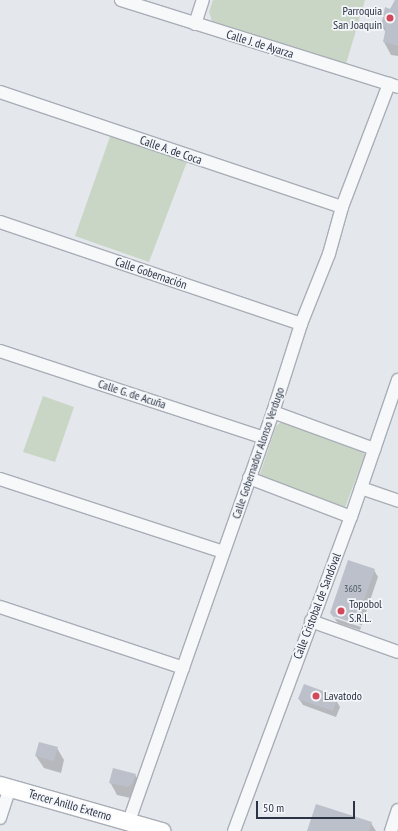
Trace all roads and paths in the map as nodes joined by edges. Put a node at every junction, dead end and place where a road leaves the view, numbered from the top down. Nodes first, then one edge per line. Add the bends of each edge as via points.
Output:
1 (121, 0) edge
2 (203, 0) edge
3 (195, 24) junction
4 (393, 85) edge
5 (0, 92) edge
6 (342, 208) junction
7 (0, 222) edge
8 (301, 324) junction
9 (0, 351) edge
10 (398, 380) edge
11 (273, 412) junction
12 (264, 438) junction
13 (374, 449) junction
14 (249, 478) junction
15 (0, 479) edge
16 (361, 488) junction
17 (398, 501) edge
18 (351, 517) junction
19 (223, 552) junction
20 (0, 608) edge
21 (311, 621) junction
22 (398, 652) edge
23 (183, 668) junction
24 (5, 786) edge
25 (398, 810) edge
26 (0, 818) edge
27 (128, 822) junction
28 (162, 831) edge
29 (234, 831) edge
30 (391, 831) edge

1 - 3 street, Calle J. de Ayarza
2 - 3 street
3 - 4 street, Calle J. de Ayarza
4 - 6 street, Calle Gobernador Alonso Verdugo
5 - 6 street, Calle A. de Coca
6 - 8 street, Calle Gobernador Alonso Verdugo via 329,254
7 - 8 street, Calle Gobernación
8 - 11 street, Calle Gobernador Alonso Verdugo
9 - 12 street, Calle G. de Acuña
10 - 13 street, Calle Cristobal de Sandóval
11 - 12 street, Calle Gobernador Alonso Verdugo
11 - 13 street
12 - 14 street, Calle Gobernador Alonso Verdugo
13 - 16 street, Calle Cristobal de Sandóval
14 - 18 street
14 - 19 street, Calle Gobernador Alonso Verdugo
15 - 19 street
16 - 17 street
16 - 18 street, Calle Cristobal de Sandóval
18 - 21 street, Calle Cristobal de Sandóval
19 - 23 street, Calle Gobernador Alonso Verdugo
20 - 23 street
21 - 22 street
21 - 29 street, Calle Cristobal de Sandóval
23 - 27 street, Calle Gobernador Alonso Verdugo
24 - 26 street
24 - 27 street, Tercer Anillo Externo
25 - 30 street
27 - 28 street, Tercer Anillo Externo

